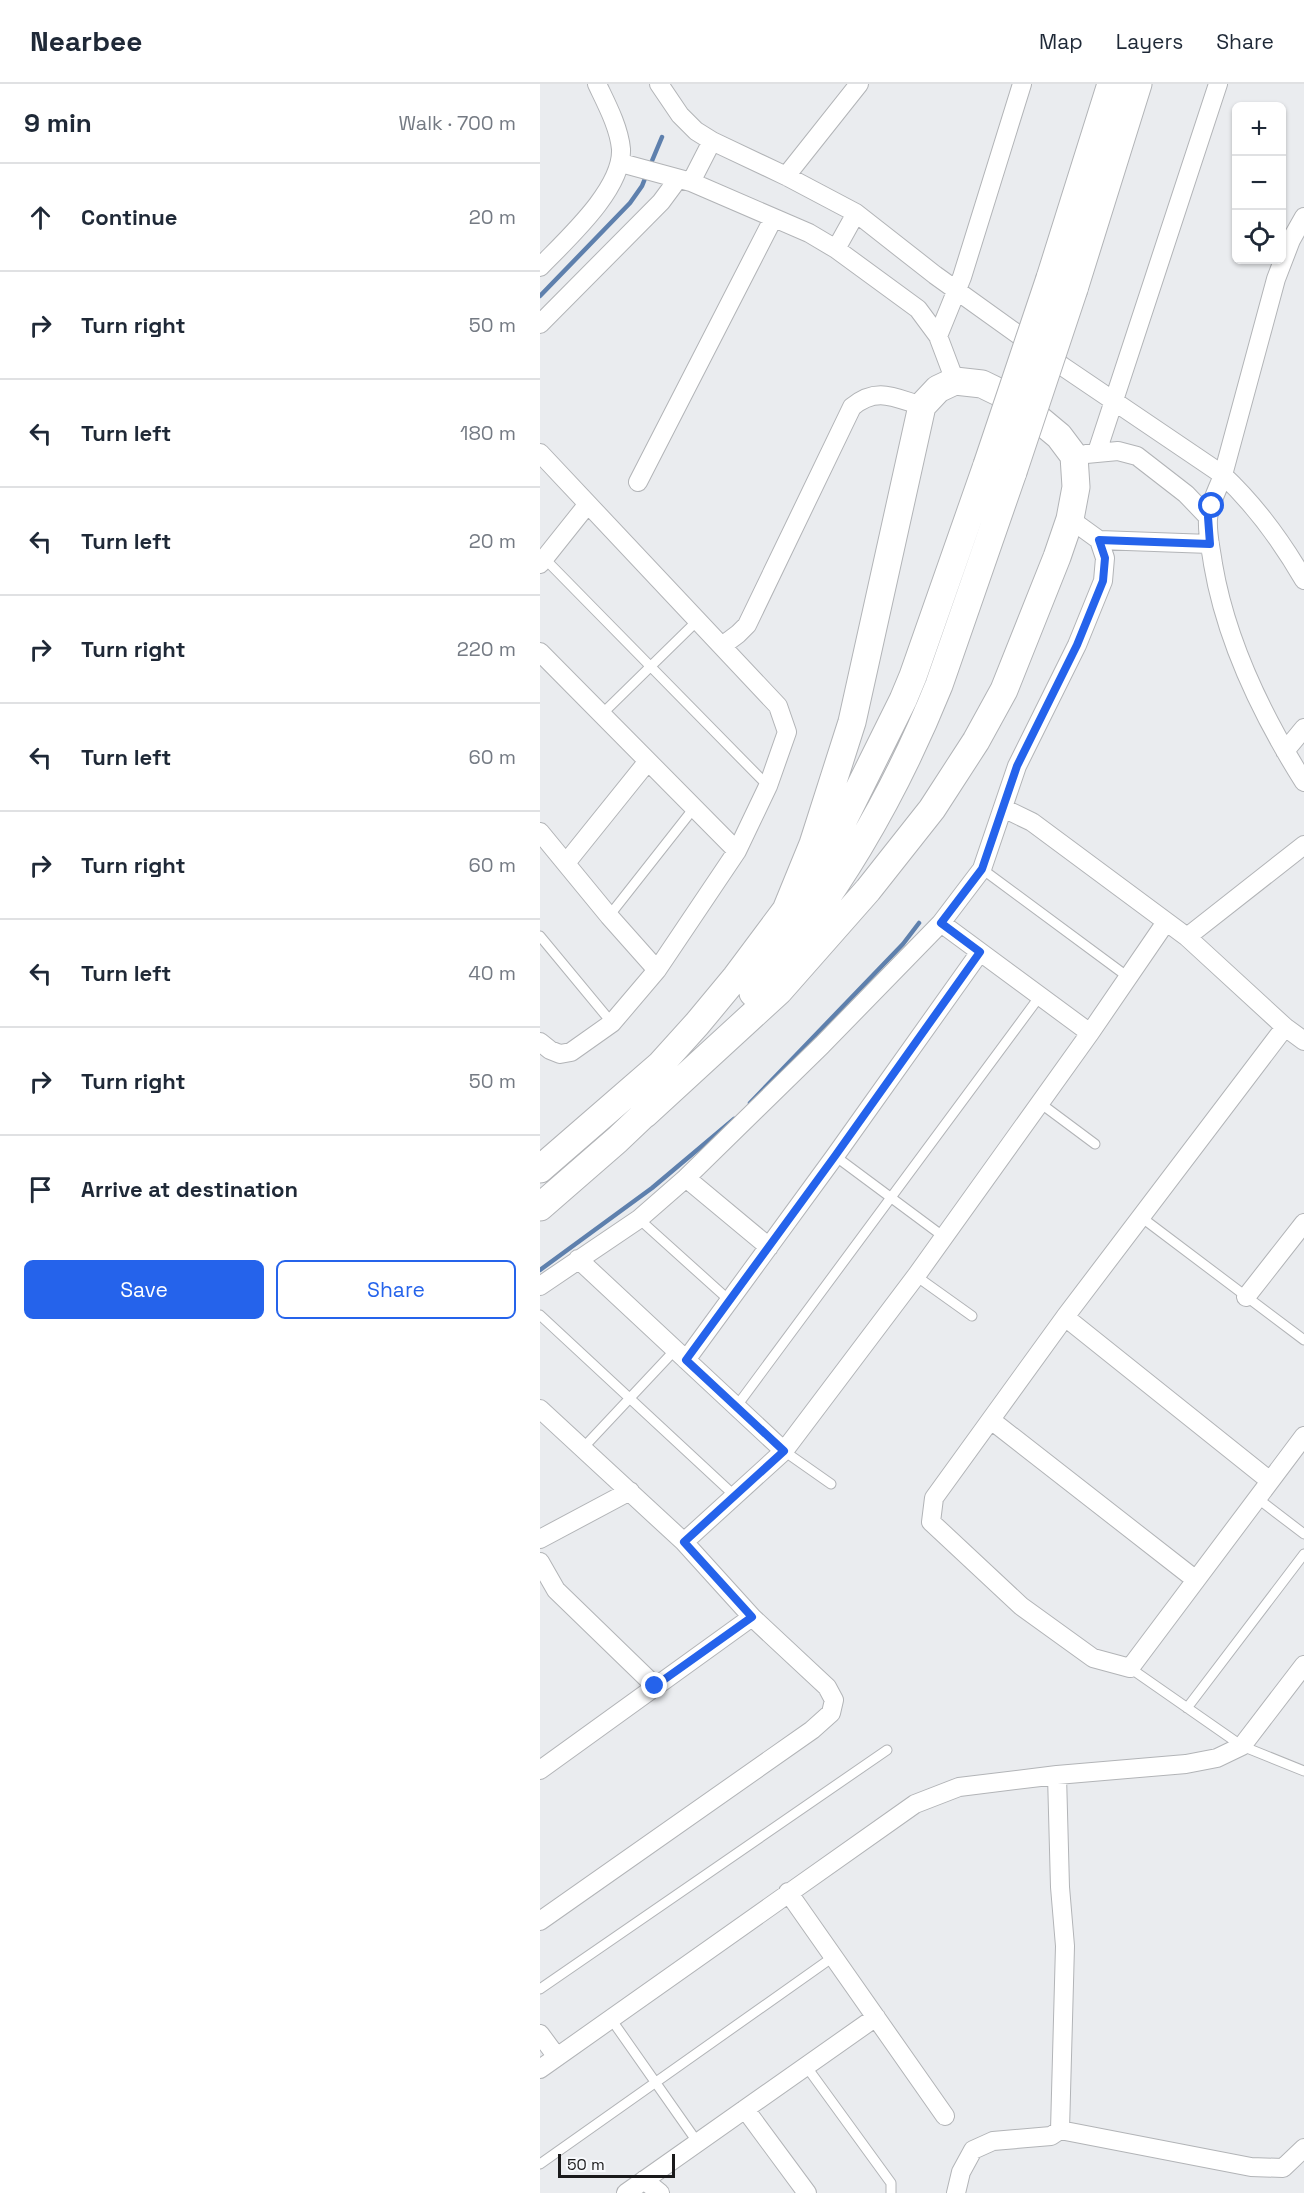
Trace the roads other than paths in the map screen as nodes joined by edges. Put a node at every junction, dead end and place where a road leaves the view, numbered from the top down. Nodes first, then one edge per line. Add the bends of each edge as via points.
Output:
1 (597, 84) edge
2 (659, 84) edge
3 (859, 84) edge
4 (1022, 84) edge
5 (1111, 84) edge
6 (1138, 84) edge
7 (1218, 84) edge
8 (626, 165) junction
9 (692, 167) junction
10 (786, 176) junction
11 (856, 213) junction
12 (1304, 217) edge
13 (773, 219) junction
14 (836, 249) junction
15 (540, 267) edge
16 (1062, 283) junction
17 (955, 295) junction
18 (540, 324) edge
19 (938, 336) junction
20 (955, 381) junction
21 (1113, 400) junction
22 (922, 406) junction
23 (1086, 454) junction
24 (542, 459) edge
25 (1222, 479) junction
26 (638, 482) dead end
27 (587, 505) junction
28 (1210, 511) junction
29 (1070, 519) junction
30 (1099, 540) junction
31 (1210, 544) junction
32 (542, 561) edge
33 (1304, 580) edge
34 (697, 621) junction
35 (722, 646) junction
36 (540, 652) edge
37 (650, 667) junction
38 (602, 714) junction
39 (1304, 728) edge
40 (1285, 752) junction
41 (648, 761) junction
42 (1304, 782) edge
43 (768, 786) junction
44 (694, 808) junction
45 (1003, 808) junction
46 (540, 832) edge
47 (1304, 845) edge
48 (737, 851) junction
49 (566, 863) junction
50 (982, 869) junction
51 (786, 910) junction
52 (609, 916) junction
53 (1166, 922) junction
54 (941, 923) junction
55 (540, 936) edge
56 (1186, 937) junction
57 (980, 952) junction
58 (657, 970) junction
59 (1128, 977) junction
60 (1040, 996) junction
61 (612, 1023) junction
62 (1285, 1027) junction
63 (1090, 1033) junction
64 (1304, 1041) edge
65 (540, 1042) edge
66 (1040, 1102) junction
67 (645, 1114) junction
68 (1095, 1144) dead end
69 (835, 1156) junction
70 (540, 1169) edge
71 (686, 1179) junction
72 (891, 1197) junction
73 (540, 1207) edge
74 (1141, 1217) junction
75 (639, 1219) junction
76 (1304, 1222) edge
77 (944, 1237) junction
78 (769, 1247) junction
79 (578, 1259) junction
80 (916, 1276) junction
81 (540, 1286) edge
82 (1246, 1297) junction
83 (730, 1301) junction
84 (540, 1315) edge
85 (972, 1316) dead end
86 (1065, 1317) junction
87 (1304, 1341) edge
88 (681, 1355) junction
89 (630, 1398) junction
90 (736, 1407) junction
91 (540, 1409) edge
92 (991, 1420) junction
93 (1304, 1436) edge
94 (583, 1448) junction
95 (784, 1451) junction
96 (1270, 1481) junction
97 (831, 1484) dead end
98 (630, 1491) junction
99 (735, 1496) junction
100 (1257, 1498) junction
101 (1304, 1534) edge
102 (540, 1539) edge
103 (684, 1542) junction
104 (1304, 1554) edge
105 (540, 1562) edge
106 (1196, 1580) junction
107 (752, 1617) junction
108 (1304, 1665) edge
109 (1130, 1668) junction
110 (655, 1686) junction
111 (1187, 1708) junction
112 (1242, 1746) junction
113 (887, 1750) dead end
114 (540, 1770) edge
115 (1304, 1771) edge
116 (1057, 1775) junction
117 (788, 1892) junction
118 (540, 1921) edge
119 (833, 1957) junction
120 (540, 1989) edge
121 (876, 2017) junction
122 (611, 2019) junction
123 (540, 2034) edge
124 (556, 2057) junction
125 (806, 2066) junction
126 (540, 2068) edge
127 (656, 2082) junction
128 (745, 2109) junction
129 (945, 2116) dead end
130 (1060, 2130) junction
131 (698, 2143) junction
132 (1304, 2148) edge
133 (540, 2164) edge
134 (644, 2180) junction
135 (626, 2193) edge
136 (660, 2193) edge
137 (807, 2193) edge
138 (891, 2193) edge
139 (956, 2193) edge

1 - 8 street
2 - 9 street via 696,131
3 - 10 street
4 - 17 street
5 - 16 main road
6 - 16 main road
7 - 21 street
8 - 9 street
8 - 15 street via 578,228
9 - 10 street
9 - 13 street
9 - 18 street
10 - 11 street
11 - 14 street
11 - 17 street
12 - 25 street via 1276,279
13 - 14 street
13 - 26 street
14 - 19 street via 918,309
16 - 51 main road, bridge via 987,465 903,700 832,843
16 - 67 main road, bridge via 1013,472 927,715 863,842 828,898 775,967
17 - 19 street
17 - 21 street
19 - 20 street
20 - 22 main road via 938,389
20 - 23 main road via 982,384 1017,401
21 - 23 street
21 - 25 street
22 - 35 street via 879,394 863,398 852,407 747,625
22 - 51 main road via 852,722 813,844
23 - 28 street via 1118,451 1137,456
23 - 29 main road
24 - 27 street
25 - 28 street
25 - 33 street via 1242,493
27 - 32 street
27 - 34 street
28 - 31 street
29 - 30 street
29 - 67 main road via 1004,690 932,809 868,890 779,990
30 - 31 street
30 - 45 street via 1105,558 1103,581 1077,645 1017,766
31 - 40 street via 1218,592 1241,660
32 - 37 lane
34 - 35 street
34 - 37 lane
35 - 43 street via 778,706 787,732
36 - 38 street
37 - 38 lane
37 - 43 lane
38 - 41 street
39 - 40 street
40 - 42 street
41 - 44 street
41 - 49 street
43 - 48 street
44 - 48 street
44 - 52 lane
45 - 50 street
45 - 53 street via 1032,822
46 - 49 street
47 - 56 street
48 - 58 street
49 - 52 street
50 - 54 street
50 - 59 lane
51 - 70 main road via 660,1065
52 - 58 street
53 - 56 street
53 - 59 street
54 - 57 street
54 - 71 street
55 - 61 lane
56 - 62 street
57 - 60 street
57 - 69 street
58 - 61 street
59 - 63 street
60 - 63 street
60 - 72 lane
61 - 65 street via 571,1052 560,1054
62 - 64 street
62 - 74 street
63 - 66 street
66 - 68 lane
66 - 77 street
67 - 73 main road
69 - 72 lane
69 - 78 street
71 - 75 street
71 - 78 street
72 - 77 lane
72 - 90 lane
74 - 82 lane
74 - 86 street
75 - 79 street
75 - 83 lane
76 - 82 street
77 - 80 street
78 - 83 street
79 - 81 street
79 - 88 street
80 - 85 lane
80 - 95 street
82 - 87 lane
83 - 88 street
84 - 89 lane
86 - 92 street
86 - 96 street
88 - 89 lane
88 - 90 street
89 - 94 lane
89 - 99 lane
90 - 95 street
91 - 94 street
92 - 106 street
92 - 109 street via 934,1498 932,1522 1021,1606 1093,1658
93 - 96 street
94 - 98 street
95 - 97 lane
95 - 99 street
96 - 100 street
98 - 102 street
98 - 103 street
99 - 103 street
100 - 101 lane
100 - 106 street
103 - 107 street
104 - 111 lane
105 - 110 street via 556,1590
106 - 109 street
107 - 110 street
107 - 118 street via 827,1687 834,1700 831,1713
108 - 112 street
109 - 111 lane
110 - 114 street
111 - 112 lane
112 - 115 lane
112 - 116 street via 1217,1758 1186,1764
113 - 120 lane
116 - 117 street via 959,1786 915,1804
116 - 130 street via 1065,1946
117 - 119 street
117 - 122 street
119 - 121 street
119 - 127 lane
121 - 125 street
121 - 129 street
122 - 124 street
122 - 127 lane
123 - 124 street
124 - 126 street
125 - 128 street
125 - 138 lane via 891,2183
127 - 131 lane
127 - 133 lane
128 - 131 street
128 - 137 street
130 - 132 street via 1251,2167 1283,2168
130 - 139 street via 1051,2136 993,2141 973,2150 961,2172
131 - 134 street
134 - 135 street
134 - 136 street

